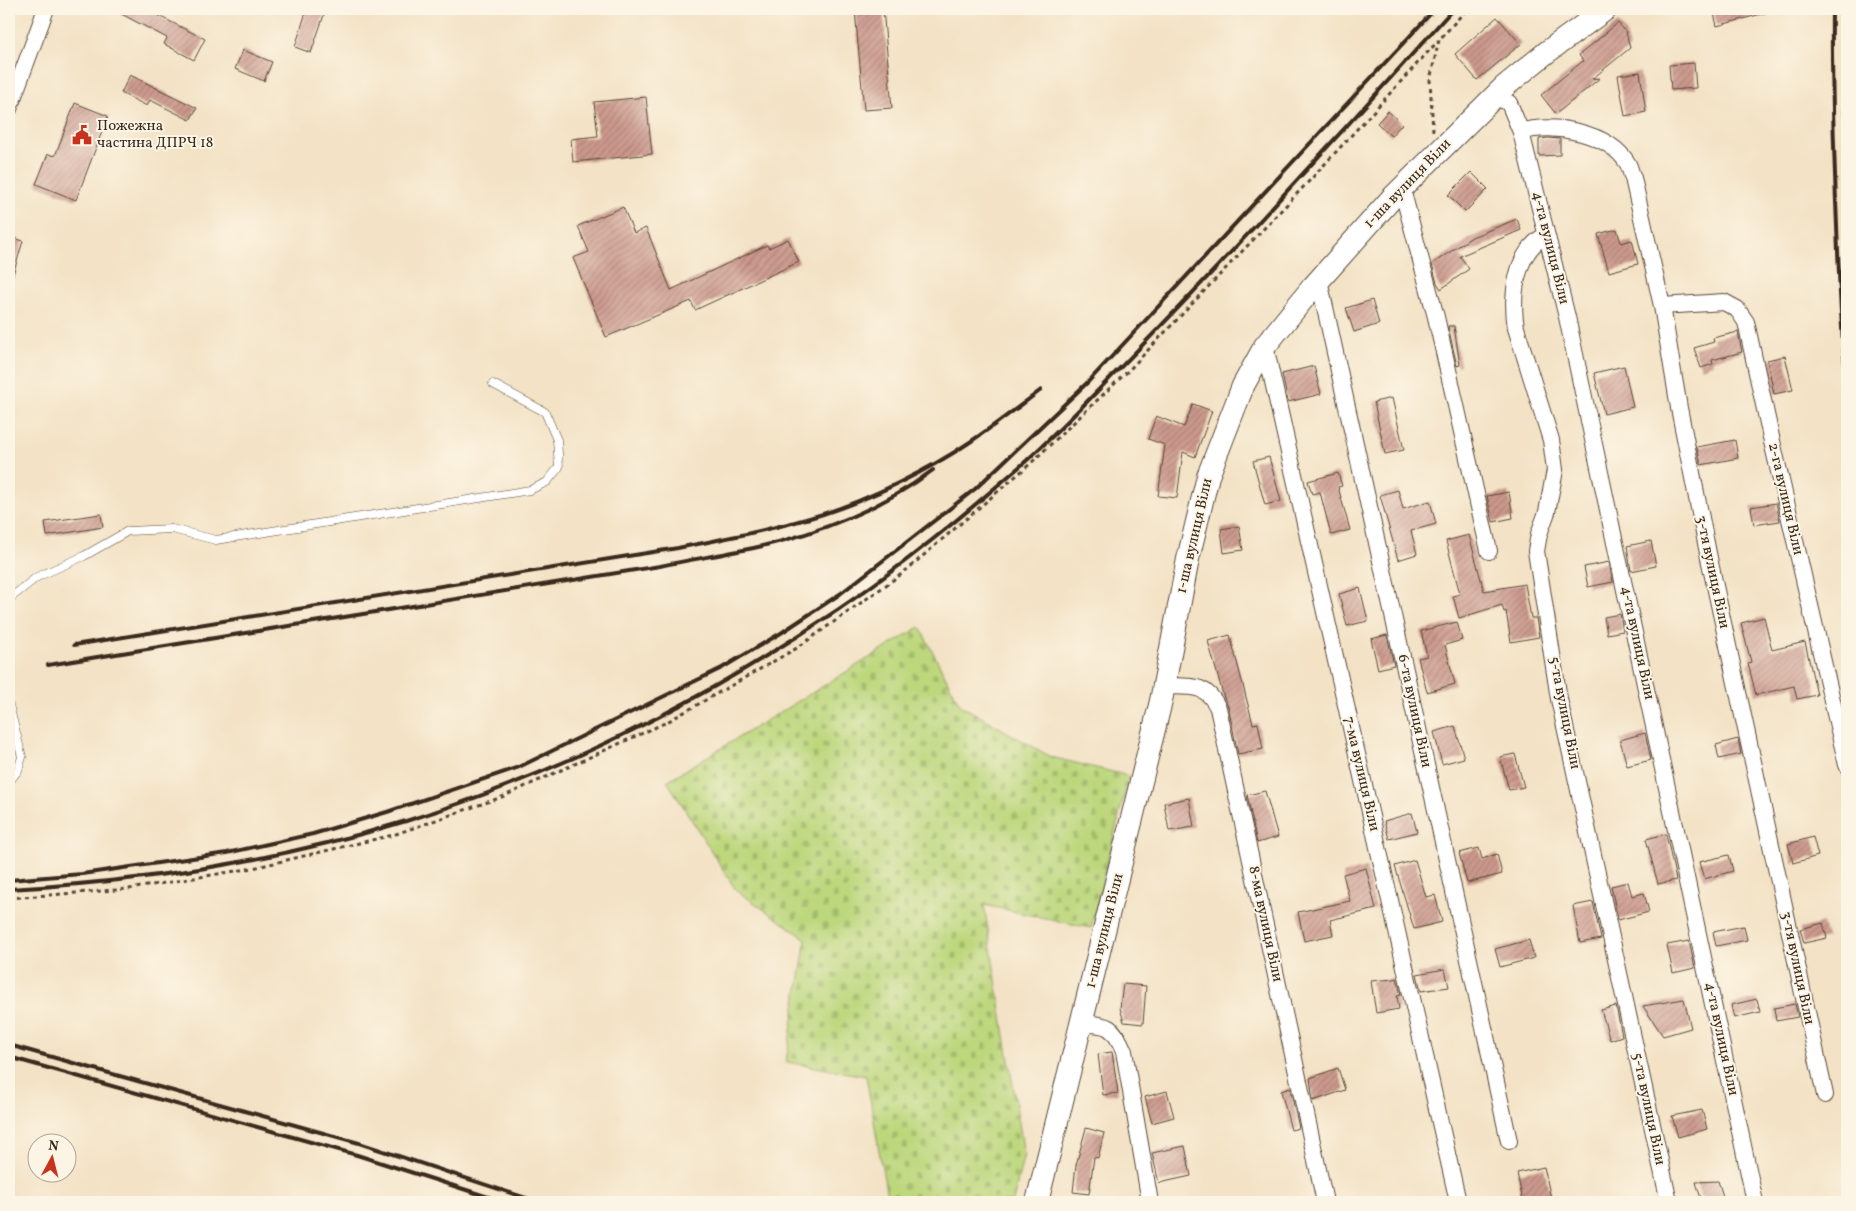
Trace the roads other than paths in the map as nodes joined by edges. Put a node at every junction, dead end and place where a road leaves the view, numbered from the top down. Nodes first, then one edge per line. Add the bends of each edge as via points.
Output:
1 (46, 9) edge
2 (1606, 9) edge
3 (1494, 96) junction
4 (9, 109) edge
5 (1520, 132) junction
6 (1402, 189) junction
7 (1546, 235) junction
8 (1319, 280) junction
9 (1662, 306) junction
10 (1265, 346) junction
11 (493, 384) dead end
12 (1489, 551) dead end
13 (9, 599) edge
14 (1164, 686) junction
15 (9, 705) edge
16 (1847, 766) edge
17 (9, 782) edge
18 (1082, 1024) junction
19 (1825, 1095) dead end
20 (1509, 1141) dead end
21 (1037, 1202) edge
22 (1150, 1202) edge
23 (1325, 1202) edge
24 (1458, 1202) edge
25 (1669, 1202) edge
26 (1755, 1202) edge

1 - 4 street
2 - 3 main road, 1-ша вулиця Віли
3 - 5 street, 4-та вулиця Віли via 1509,103
3 - 6 main road, 1-ша вулиця Віли
5 - 7 street, 4-та вулиця Віли
5 - 9 street, 3-тя вулиця Віли via 1552,127 1573,130 1597,139 1615,150 1627,163
6 - 8 main road, 1-ша вулиця Віли
6 - 12 street via 1436,317
7 - 25 street, 5-та вулиця Віли via 1530,247 1522,265 1513,311 1554,456 1552,486 1536,551 1559,699
7 - 26 street, 4-та вулиця Віли via 1579,374
8 - 10 main road, 1-ша вулиця Віли
8 - 20 street, 6-та вулиця Віли
9 - 16 street, 2-га вулиця Віли via 1724,302 1737,309 1746,322
9 - 19 street, 3-тя вулиця Віли via 1709,558
10 - 14 main road, 1-ша вулиця Віли via 1243,386 1208,476 1188,559
10 - 24 street, 7-ма вулиця Віли
11 - 13 lane via 545,412 558,440 559,467 547,482 530,490 216,540 172,529 128,531 37,577
14 - 18 main road, 1-ша вулиця Віли
14 - 23 street, 8-ма вулиця Віли via 1198,688 1208,692 1218,708
15 - 17 lane via 22,757
18 - 21 main road, 1-ша вулиця Віли
18 - 22 street via 1101,1024 1119,1038

